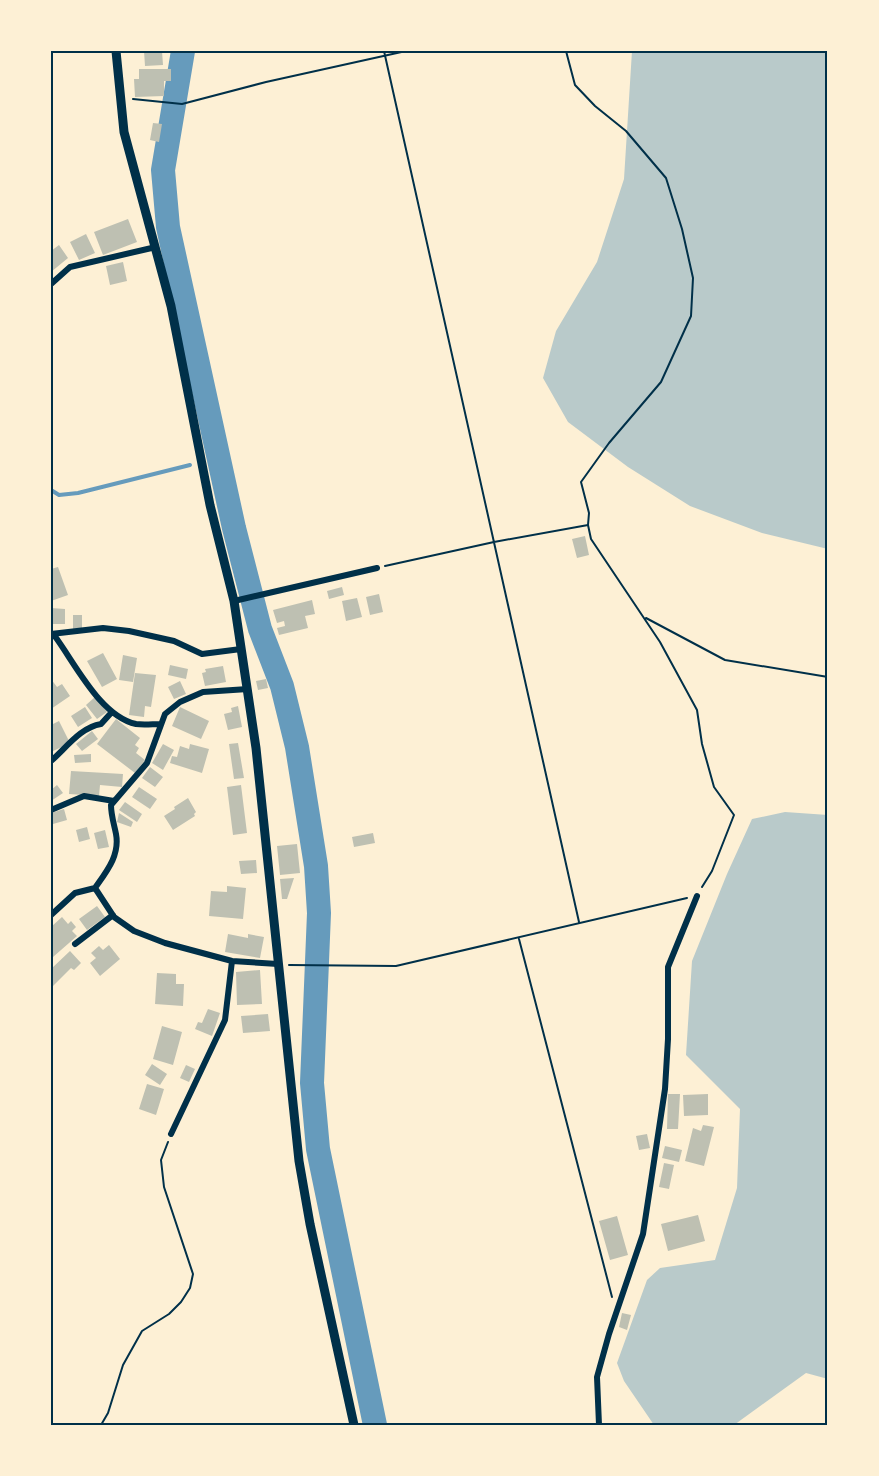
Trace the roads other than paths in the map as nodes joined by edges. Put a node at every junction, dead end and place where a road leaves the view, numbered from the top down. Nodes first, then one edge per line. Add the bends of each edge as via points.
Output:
1 (116, 51) edge
2 (156, 247) junction
3 (51, 284) edge
4 (377, 568) road end
5 (234, 601) junction
6 (52, 635) edge
7 (241, 649) junction
8 (248, 688) junction
9 (111, 713) junction
10 (160, 724) junction
11 (51, 760) edge
12 (114, 801) junction
13 (51, 810) edge
14 (96, 888) junction
15 (698, 896) road end
16 (51, 915) edge
17 (113, 915) junction
18 (75, 944) dead end
19 (232, 961) junction
20 (278, 964) junction
21 (171, 1134) road end
22 (354, 1425) edge
23 (599, 1425) edge

1 - 2 main road via 124,132
2 - 3 street via 70,267
2 - 5 main road
4 - 5 street
5 - 7 main road
6 - 7 street via 103,628 174,641 202,654
6 - 9 street
7 - 8 main road
8 - 10 street via 203,693 180,702 165,714
8 - 20 main road
9 - 10 street via 136,724
9 - 11 street via 101,724 83,731
10 - 12 street via 147,763
12 - 13 street via 84,796
12 - 14 street via 111,816 117,837 115,859
14 - 16 street via 75,893
14 - 17 street
15 - 23 street via 668,967 665,1089 643,1234 597,1377
17 - 18 street
17 - 19 street via 134,931 165,943
19 - 20 street
19 - 21 street via 225,1020
20 - 22 main road via 305,1193

